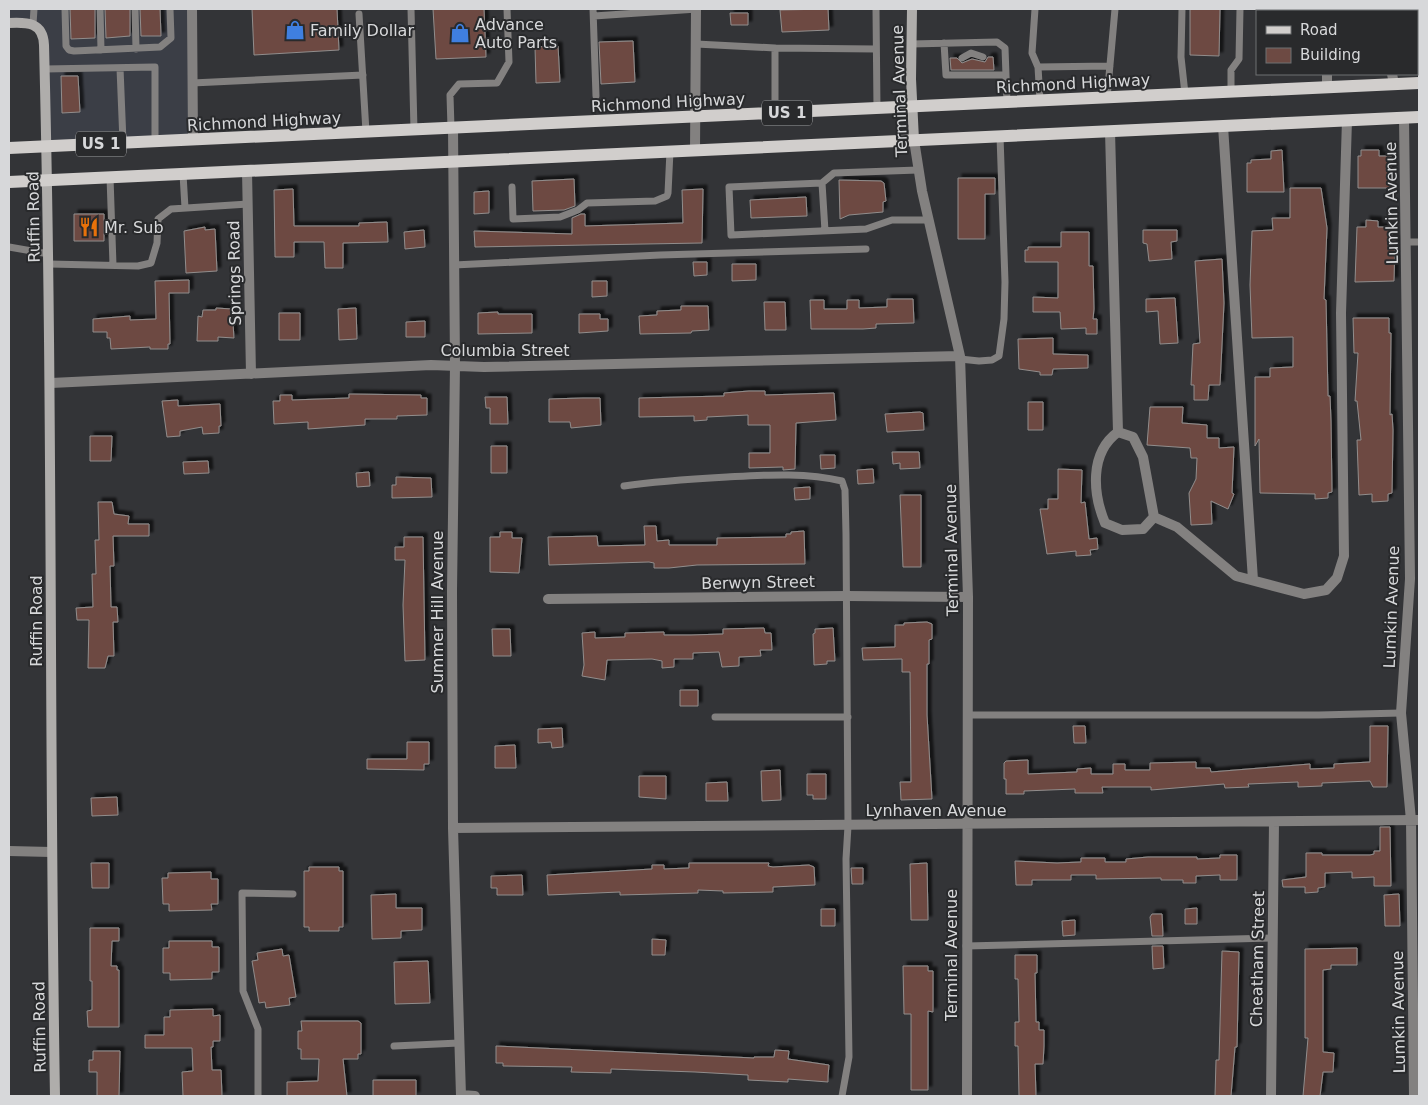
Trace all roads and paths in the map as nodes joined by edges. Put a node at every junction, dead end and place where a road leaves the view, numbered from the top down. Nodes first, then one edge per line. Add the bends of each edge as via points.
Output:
1 (34, 9) edge
2 (65, 9) edge
3 (100, 9) edge
4 (135, 9) edge
5 (170, 9) edge
6 (192, 9) edge
7 (411, 9) edge
8 (507, 9) edge
9 (697, 9) edge
10 (876, 9) edge
11 (912, 9) edge
12 (1034, 9) edge
13 (1115, 9) edge
14 (1182, 9) edge
15 (1240, 9) edge
16 (594, 12) edge
17 (359, 14) dead end
18 (9, 23) edge
19 (33, 24) junction
20 (971, 42) junction
21 (944, 43) junction
22 (696, 44) junction
23 (911, 44) junction
24 (136, 48) junction
25 (775, 48) junction
26 (876, 49) junction
27 (101, 50) junction
28 (971, 53) junction
29 (983, 57) dead end
30 (962, 58) dead end
31 (1110, 66) junction
32 (1038, 67) junction
33 (120, 68) junction
34 (45, 69) junction
35 (983, 71) dead end
36 (962, 72) dead end
37 (1006, 74) junction
38 (362, 75) junction
39 (1327, 75) edge
40 (972, 76) junction
41 (1393, 79) edge
42 (192, 83) junction
43 (1419, 83) edge
44 (1327, 87) junction
45 (1231, 92) junction
46 (1185, 94) junction
47 (596, 96) dead end
48 (1107, 98) junction
49 (1040, 100) junction
50 (1007, 103) junction
51 (912, 107) junction
52 (877, 109) junction
53 (775, 113) junction
54 (696, 117) junction
55 (1419, 117) edge
56 (1404, 118) junction
57 (1346, 120) junction
58 (1223, 126) junction
59 (452, 128) junction
60 (414, 130) junction
61 (1110, 131) junction
62 (366, 132) junction
63 (1000, 136) junction
64 (193, 140) junction
65 (914, 140) junction
66 (123, 142) junction
67 (155, 142) junction
68 (47, 147) junction
69 (9, 148) edge
70 (695, 150) junction
71 (670, 151) junction
72 (453, 162) junction
73 (918, 170) junction
74 (247, 171) junction
75 (183, 174) junction
76 (110, 177) junction
77 (48, 180) junction
78 (9, 182) edge
79 (822, 183) junction
80 (512, 188) dead end
81 (248, 204) junction
82 (186, 208) junction
83 (928, 220) junction
84 (825, 231) junction
85 (1406, 242) junction
86 (1419, 242) edge
87 (9, 247) edge
88 (866, 249) dead end
89 (49, 259) junction
90 (113, 265) junction
91 (454, 265) junction
92 (960, 357) junction
93 (455, 366) junction
94 (251, 374) junction
95 (51, 383) junction
96 (1118, 432) junction
97 (624, 486) dead end
98 (1154, 516) junction
99 (1414, 579) edge
100 (1253, 580) junction
101 (847, 596) junction
102 (968, 597) junction
103 (548, 599) dead end
104 (1401, 713) junction
105 (967, 715) junction
106 (714, 717) dead end
107 (848, 717) junction
108 (1415, 820) edge
109 (1274, 822) junction
110 (966, 825) junction
111 (848, 826) junction
112 (453, 828) junction
113 (9, 851) edge
114 (51, 852) junction
115 (293, 894) dead end
116 (1273, 938) junction
117 (966, 946) junction
118 (459, 1043) junction
119 (394, 1046) dead end
120 (55, 1096) edge
121 (258, 1096) edge
122 (461, 1096) edge
123 (475, 1096) edge
124 (842, 1096) edge
125 (967, 1096) edge
126 (1271, 1096) edge
127 (1414, 1096) edge

1 - 19 lane
2 - 27 lane via 66,46 69,50
3 - 27 lane
4 - 24 lane
5 - 24 lane via 171,38 166,44
6 - 42 street
7 - 60 lane
8 - 59 lane via 509,62 496,83 459,84 450,95
9 - 16 lane
9 - 22 street
10 - 26 lane
11 - 23 street, Terminal Avenue
12 - 32 lane via 1032,53
13 - 31 lane
14 - 46 lane via 1181,57
15 - 45 lane via 1238,59 1231,70
16 - 47 lane
17 - 38 lane
18 - 19 street
19 - 34 street, Ruffin Road via 44,38
20 - 21 lane
20 - 28 lane
20 - 37 lane via 1002,44
21 - 23 lane
21 - 40 lane via 946,75
22 - 25 lane
22 - 54 street
23 - 51 street, Terminal Avenue
24 - 27 lane
25 - 26 lane
25 - 53 lane
26 - 52 lane
28 - 29 lane
28 - 30 lane
31 - 32 lane
31 - 48 lane
32 - 49 lane
33 - 34 lane
33 - 66 lane
33 - 67 lane via 155,67
34 - 68 street, Ruffin Road
35 - 40 lane
36 - 40 lane
37 - 40 lane
37 - 50 lane
38 - 42 lane
38 - 62 lane
39 - 44 street
41 - 43 main road, Richmond Highway / US 1
41 - 44 main road, Richmond Highway / US 1
42 - 64 street
44 - 45 main road, Richmond Highway / US 1
45 - 46 main road, Richmond Highway / US 1
46 - 48 main road, Richmond Highway / US 1
48 - 49 main road, Richmond Highway / US 1
49 - 50 main road, Richmond Highway / US 1
50 - 51 main road, Richmond Highway / US 1
51 - 52 main road, Richmond Highway / US 1
51 - 65 street, Terminal Avenue
52 - 53 main road, Richmond Highway / US 1
53 - 54 main road, Richmond Highway / US 1
54 - 59 main road, Richmond Highway / US 1
54 - 70 street
55 - 56 main road, US 1
56 - 57 main road, US 1
56 - 85 street, Lumkin Avenue
57 - 58 main road, US 1
57 - 100 street via 1341,313 1344,556 1337,578 1326,590 1316,593 1304,594
58 - 61 main road, US 1
58 - 100 street
59 - 60 main road, Richmond Highway / US 1
59 - 72 street, Summer Hill Avenue
60 - 62 main road, Richmond Highway / US 1
61 - 63 main road, US 1
61 - 96 street
62 - 64 main road, Richmond Highway / US 1
63 - 65 main road, US 1
63 - 92 lane via 1005,282 1002,342 999,356 992,360
64 - 67 main road, Richmond Highway / US 1
65 - 70 main road, US 1
65 - 73 street, Terminal Avenue
66 - 67 main road, Richmond Highway / US 1
66 - 68 main road, Richmond Highway / US 1
68 - 69 main road, Richmond Highway / US 1
68 - 77 street, Ruffin Road
70 - 71 main road, US 1
71 - 72 main road, US 1
71 - 80 lane via 668,193 655,201 587,204 560,217 513,219
72 - 74 main road, US 1
72 - 91 street, Summer Hill Avenue
73 - 79 lane via 834,173
73 - 83 street, Terminal Avenue
74 - 75 main road, US 1
74 - 81 street, Springs Road
75 - 76 main road, US 1
75 - 82 lane
76 - 77 main road, US 1
76 - 90 lane
77 - 78 main road, US 1
77 - 89 street, Ruffin Road
79 - 84 lane
79 - 84 lane via 729,187 731,235
81 - 82 lane
81 - 94 street, Springs Road
82 - 90 lane via 171,208 158,219 157,243 150,263
83 - 84 lane via 892,220 866,229
83 - 92 street, Terminal Avenue
85 - 86 lane
85 - 99 street, Lumkin Avenue
87 - 89 lane
88 - 91 lane
89 - 90 lane
89 - 95 street, Ruffin Road
91 - 93 street, Summer Hill Avenue
92 - 93 street, Columbia Street
92 - 102 street, Terminal Avenue
93 - 94 street, Columbia Street
93 - 112 street, Summer Hill Avenue
94 - 95 street, Columbia Street
95 - 114 street, Ruffin Road
96 - 98 street via 1133,438 1143,457
96 - 98 street via 1110,438 1100,455 1095,478 1099,509 1105,523 1122,530 1143,530
97 - 101 lane via 767,475 824,477 842,481 845,490
98 - 100 street via 1177,527 1236,576
99 - 104 street, Lumkin Avenue
101 - 102 street, Berwyn Street
101 - 103 street, Berwyn Street
101 - 107 lane
102 - 105 street, Terminal Avenue
104 - 105 lane
104 - 108 street, Lumkin Avenue
105 - 110 street, Terminal Avenue
106 - 107 lane
107 - 111 lane
108 - 109 street, Lynhaven Avenue
108 - 127 street, Lumkin Avenue
109 - 110 street, Lynhaven Avenue
109 - 116 street, Cheatham Street
110 - 111 street, Lynhaven Avenue
110 - 117 street, Terminal Avenue
111 - 112 street, Lynhaven Avenue
111 - 124 lane via 849,1057
112 - 118 street, Summer Hill Avenue
113 - 114 street
114 - 120 street, Ruffin Road
115 - 121 lane via 242,893 243,991 258,1029
116 - 117 lane
116 - 126 street, Cheatham Street
117 - 125 street, Terminal Avenue
118 - 119 lane
118 - 122 street, Summer Hill Avenue
122 - 123 street

